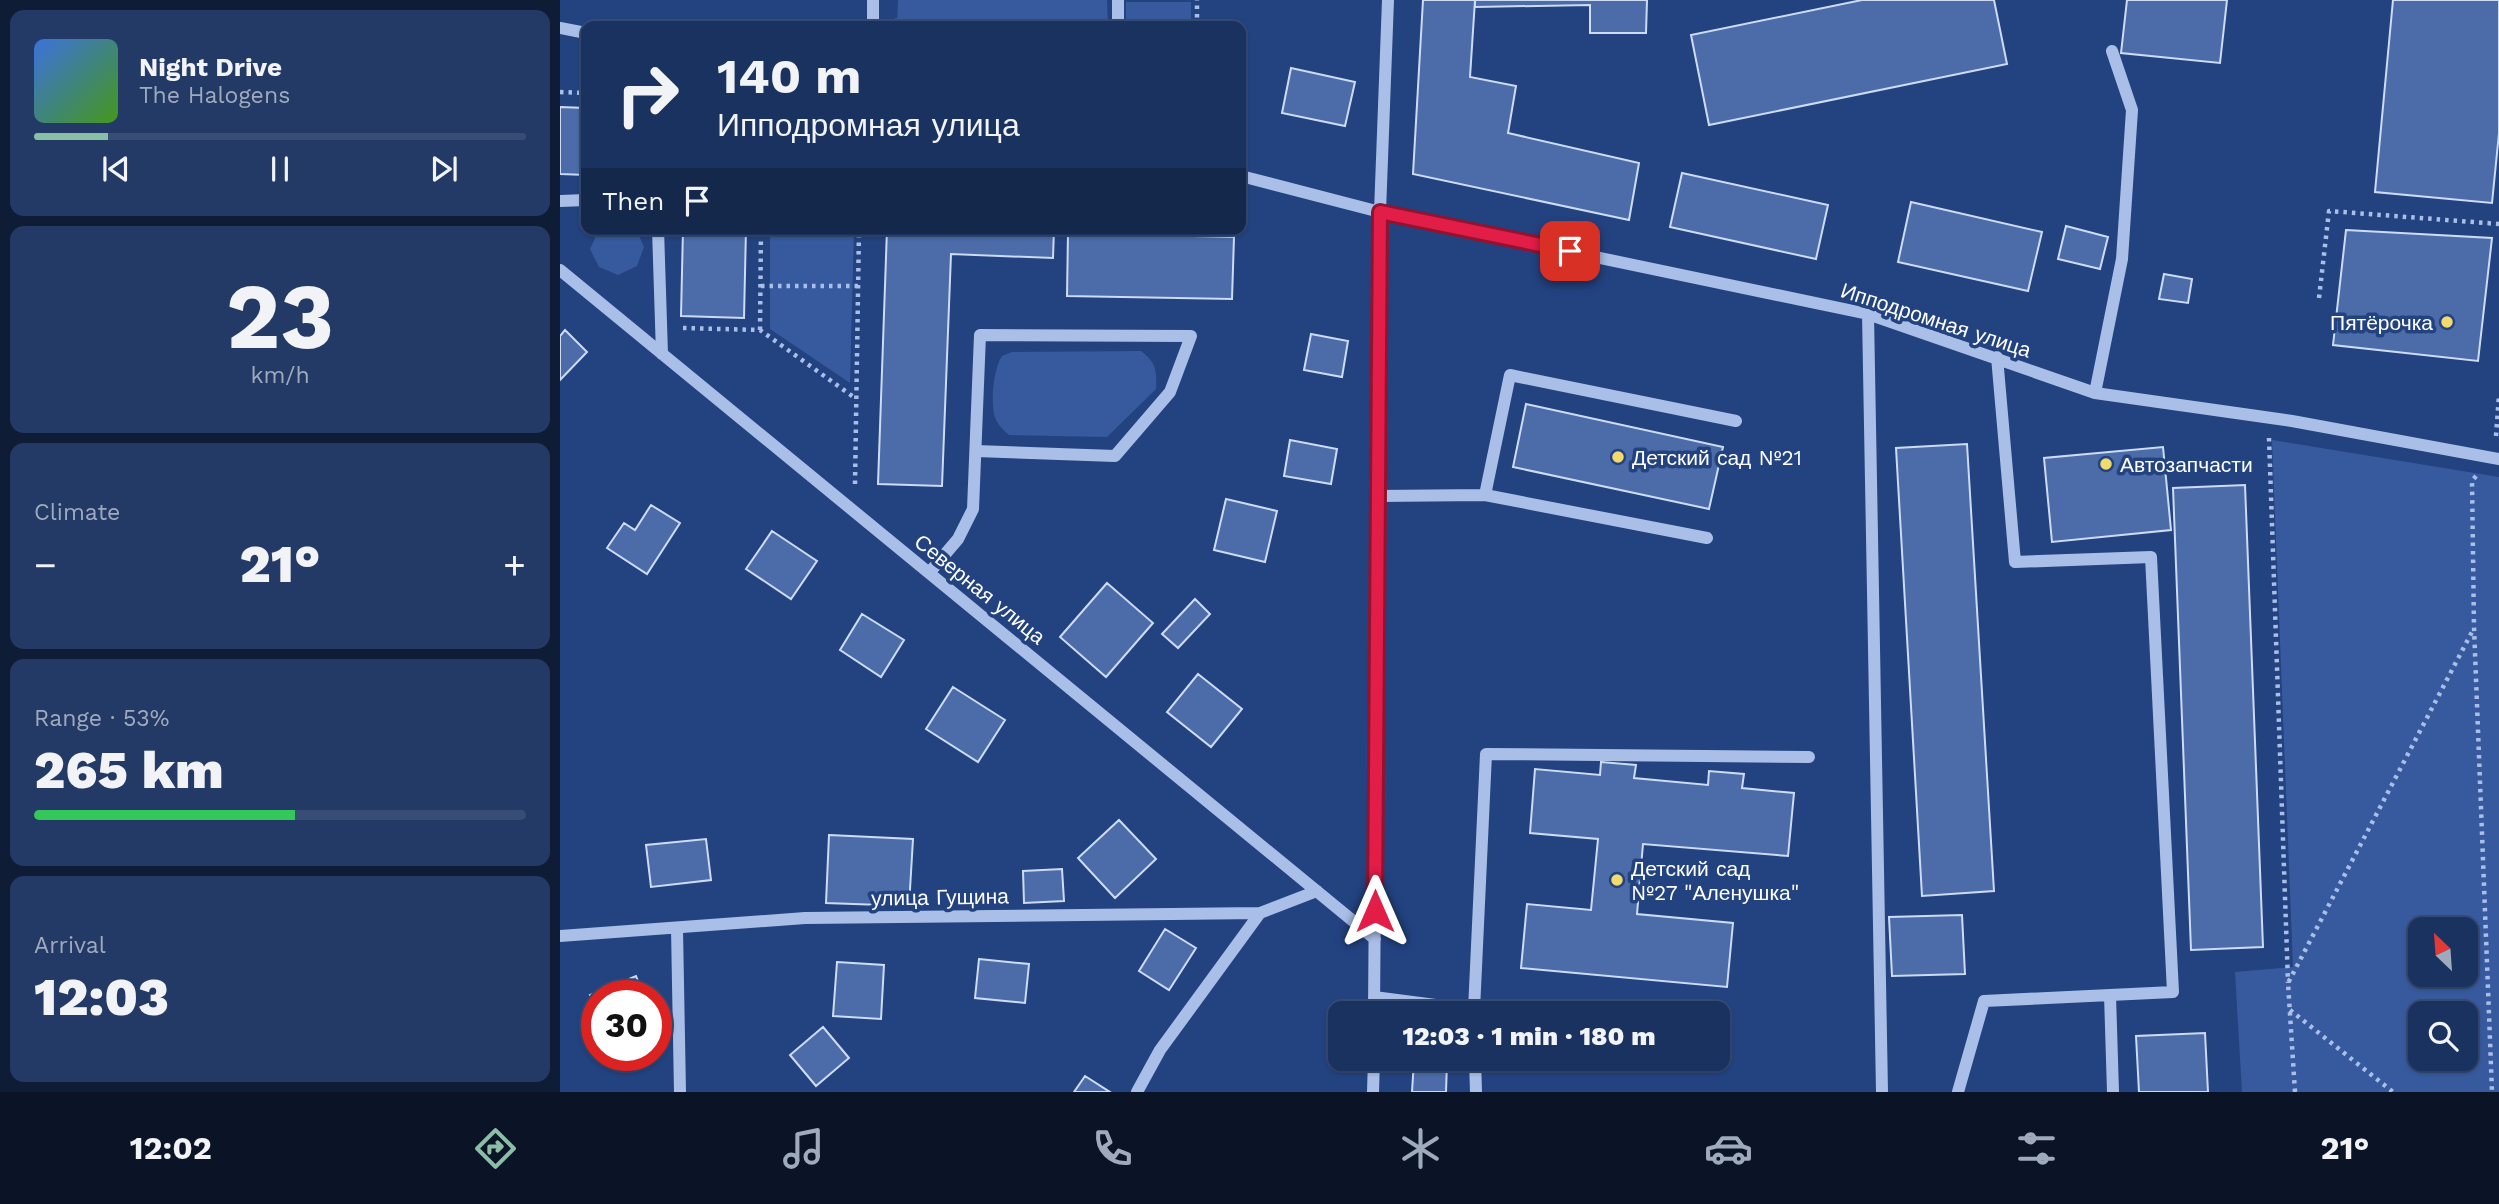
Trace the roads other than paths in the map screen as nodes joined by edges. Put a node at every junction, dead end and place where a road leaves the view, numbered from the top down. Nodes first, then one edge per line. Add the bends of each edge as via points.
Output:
1 (873, 0) edge
2 (1118, 0) edge
3 (1388, 0) edge
4 (873, 21) edge
5 (1118, 21) edge
6 (560, 28) edge
7 (581, 32) edge
8 (2112, 51) dead end
9 (1246, 177) edge
10 (581, 200) edge
11 (560, 201) edge
12 (1380, 212) junction
13 (658, 235) edge
14 (560, 270) edge
15 (1868, 314) junction
16 (662, 354) junction
17 (1997, 357) junction
18 (2095, 393) junction
19 (1736, 421) dead end
20 (976, 451) junction
21 (2496, 458) edge
22 (1485, 495) junction
23 (1377, 496) junction
24 (1707, 538) dead end
25 (929, 573) junction
26 (1809, 757) dead end
27 (1317, 891) junction
28 (1260, 913) junction
29 (677, 929) junction
30 (560, 936) edge
31 (1375, 939) junction
32 (2110, 995) junction
33 (1374, 997) junction
34 (1374, 1001) edge
35 (1401, 1001) edge
36 (1475, 1001) edge
37 (1374, 1071) edge
38 (1475, 1071) edge
39 (680, 1092) edge
40 (1136, 1092) edge
41 (1373, 1092) edge
42 (1476, 1092) edge
43 (1882, 1092) edge
44 (1958, 1092) edge
45 (2113, 1092) edge

1 - 4 street
2 - 5 street
3 - 12 street
6 - 7 street
8 - 18 street via 2132,110 2122,259
9 - 12 street, Ипподромная улица
10 - 11 street
12 - 15 street, Ипподромная улица
12 - 23 street
13 - 16 street
14 - 16 street, Северная улица
15 - 17 street, Ипподромная улица
15 - 43 street
16 - 25 street, Северная улица
17 - 18 street, Ипподромная улица
17 - 32 street via 2015,562 2151,557 2173,992
18 - 21 street, Ипподромная улица
19 - 22 street via 1510,375
20 - 20 street via 980,335 1191,336 1170,392 1115,456
20 - 25 street via 973,509 958,539
22 - 23 street
22 - 24 street
23 - 31 street
25 - 27 street, Северная улица
26 - 36 street via 1486,754
27 - 28 street, улица Гущина
27 - 31 street, Северная улица
28 - 29 street, улица Гущина via 805,918
28 - 40 street via 1160,1050
29 - 30 street, улица Гущина
29 - 39 street
31 - 33 street
32 - 44 street via 1984,1001
32 - 45 street
33 - 34 street
33 - 35 street
37 - 41 street
38 - 42 street

